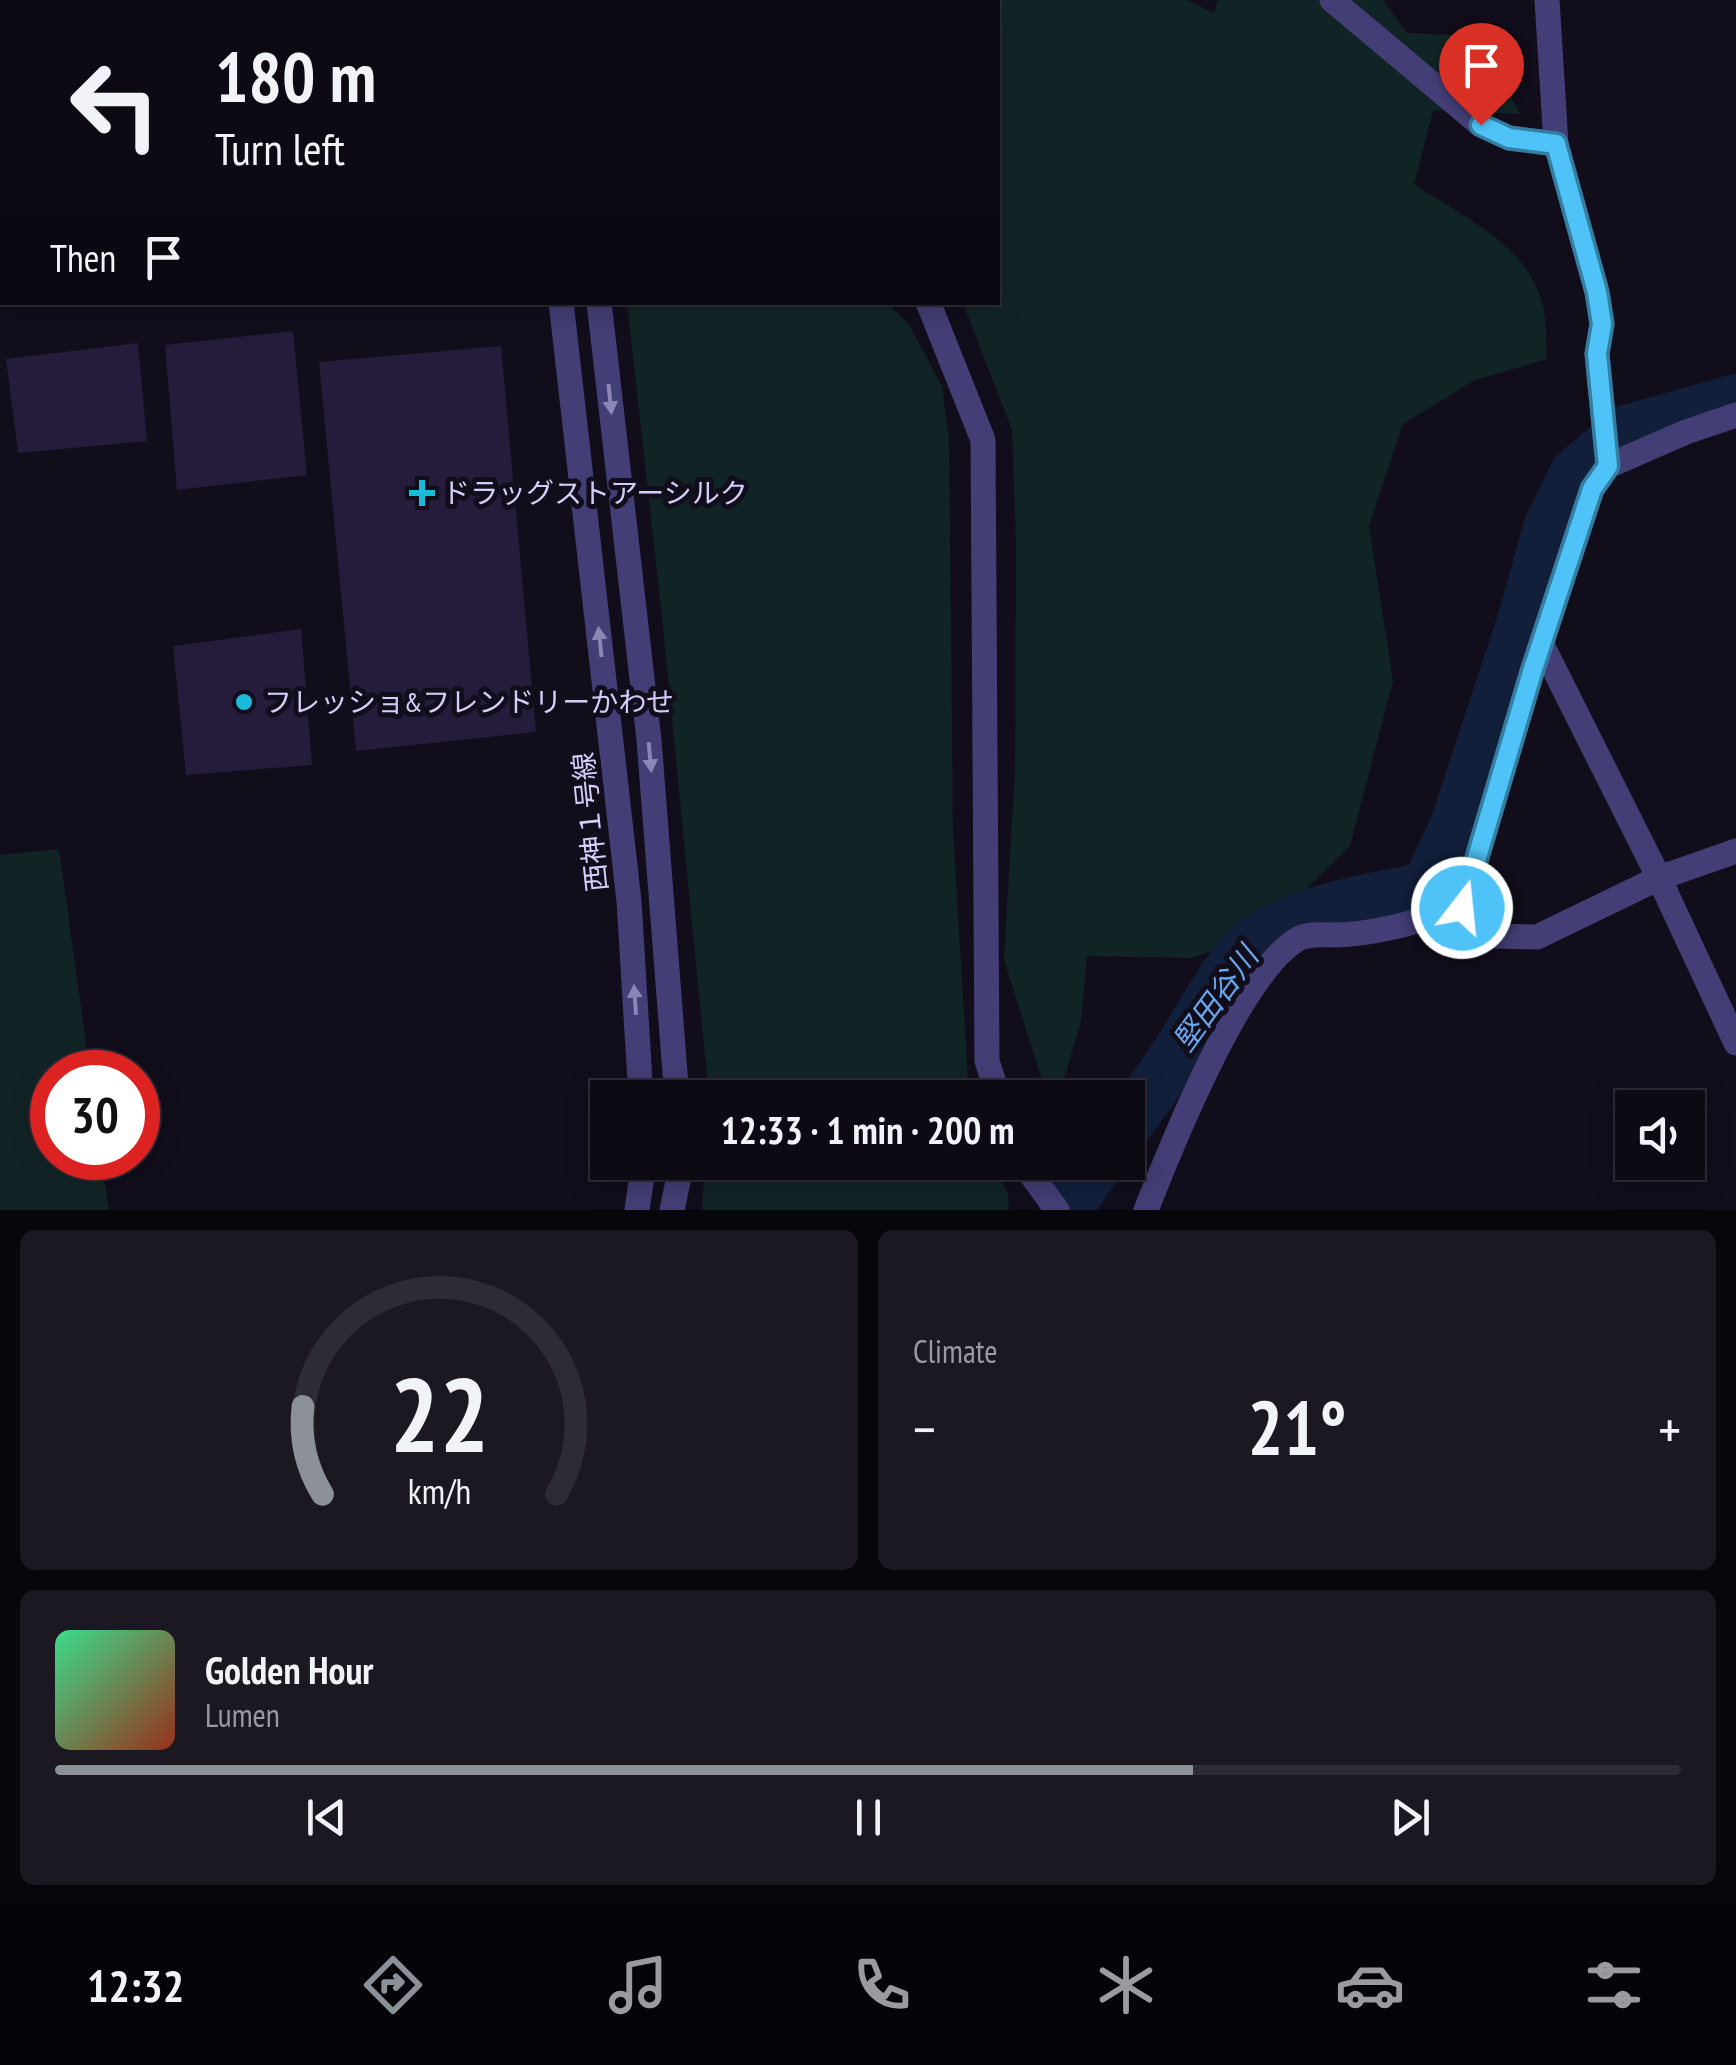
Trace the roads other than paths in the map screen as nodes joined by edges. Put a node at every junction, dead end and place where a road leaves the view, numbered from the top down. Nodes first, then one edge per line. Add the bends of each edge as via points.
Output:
1 (1332, 0) edge
2 (1547, 0) edge
3 (1556, 144) junction
4 (561, 305) edge
5 (600, 305) edge
6 (929, 305) edge
7 (1736, 415) edge
8 (1607, 463) junction
9 (1542, 645) junction
10 (1736, 851) edge
11 (1659, 878) junction
12 (1462, 908) junction
13 (1736, 1042) edge
14 (640, 1080) edge
15 (676, 1080) edge
16 (993, 1080) edge
17 (641, 1180) edge
18 (678, 1180) edge
19 (1035, 1180) edge
20 (1051, 1202) edge
21 (637, 1210) edge
22 (672, 1210) edge
23 (1146, 1210) edge

1 - 3 street via 1481,125 1509,138
2 - 3 street
3 - 8 street via 1600,308 1597,354
14 -> 4 street, 西神１号線 via 629,901
5 -> 15 street via 648,740
6 - 16 street via 983,440 987,1062
7 - 8 street
8 - 9 street via 1592,489
9 - 11 street
9 - 12 street
10 - 11 street
11 - 12 street via 1538,937 1493,936
11 - 13 street
12 - 23 street via 1367,934 1302,936 1274,958 1240,1006
17 - 21 street
18 - 22 street
19 - 20 street

